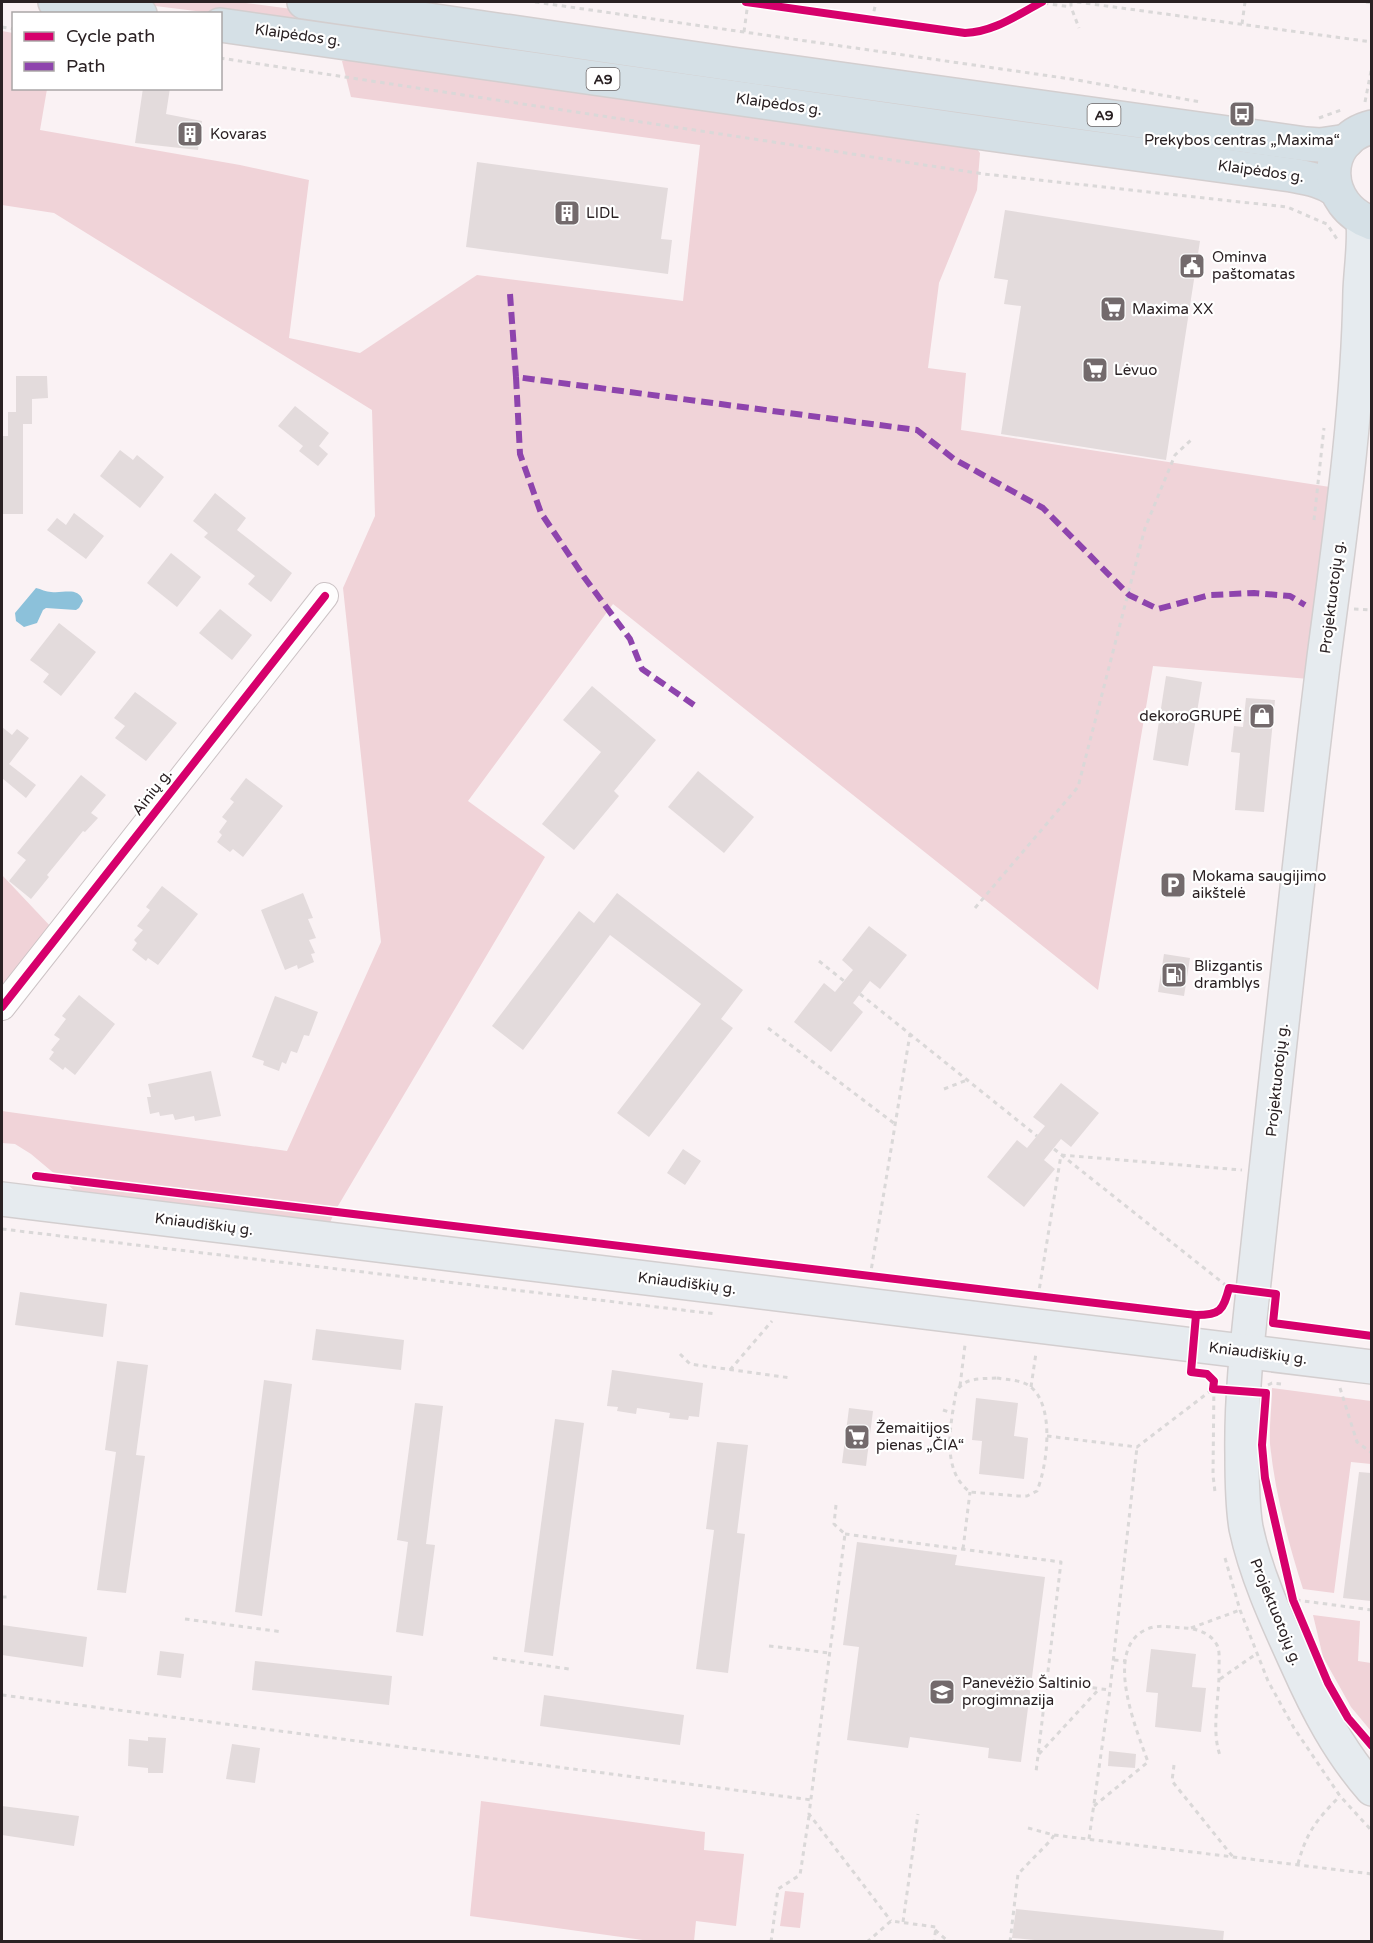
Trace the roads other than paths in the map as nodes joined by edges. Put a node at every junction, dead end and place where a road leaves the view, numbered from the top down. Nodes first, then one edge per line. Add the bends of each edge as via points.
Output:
1 (61, 2) edge
2 (304, 2) edge
3 (357, 9) junction
4 (127, 12) edge
5 (222, 25) edge
6 (351, 42) junction
7 (1364, 129) edge
8 (1336, 190) junction
9 (1358, 229) edge
10 (1371, 307) edge
11 (1360, 342) junction
12 (326, 596) dead end
13 (2, 1007) edge
14 (2, 1199) edge
15 (1246, 1352) junction
16 (1371, 1367) edge
17 (1371, 1789) edge

1 - 4 highway
2 - 3 highway, A9
3 - 6 highway
3 - 7 highway, A9 via 1306,144 1320,145
5 - 6 highway, Klaipėdos g. / A9
6 - 8 highway, Klaipėdos g. / A9 via 1291,175 1313,179
7 - 8 highway via 1340,149 1334,169
8 - 9 highway, Klaipėdos g.
9 - 11 main road, Projektuotojų g. via 1364,235
10 - 11 main road, Projektuotojų g.
11 - 15 main road, Projektuotojų g.
12 - 13 street, Ainių g.
14 - 15 main road, Kniaudiškių g.
15 - 16 main road, Kniaudiškių g.
15 - 17 main road, Projektuotojų g. via 1242,1479 1252,1551 1272,1609 1319,1713

